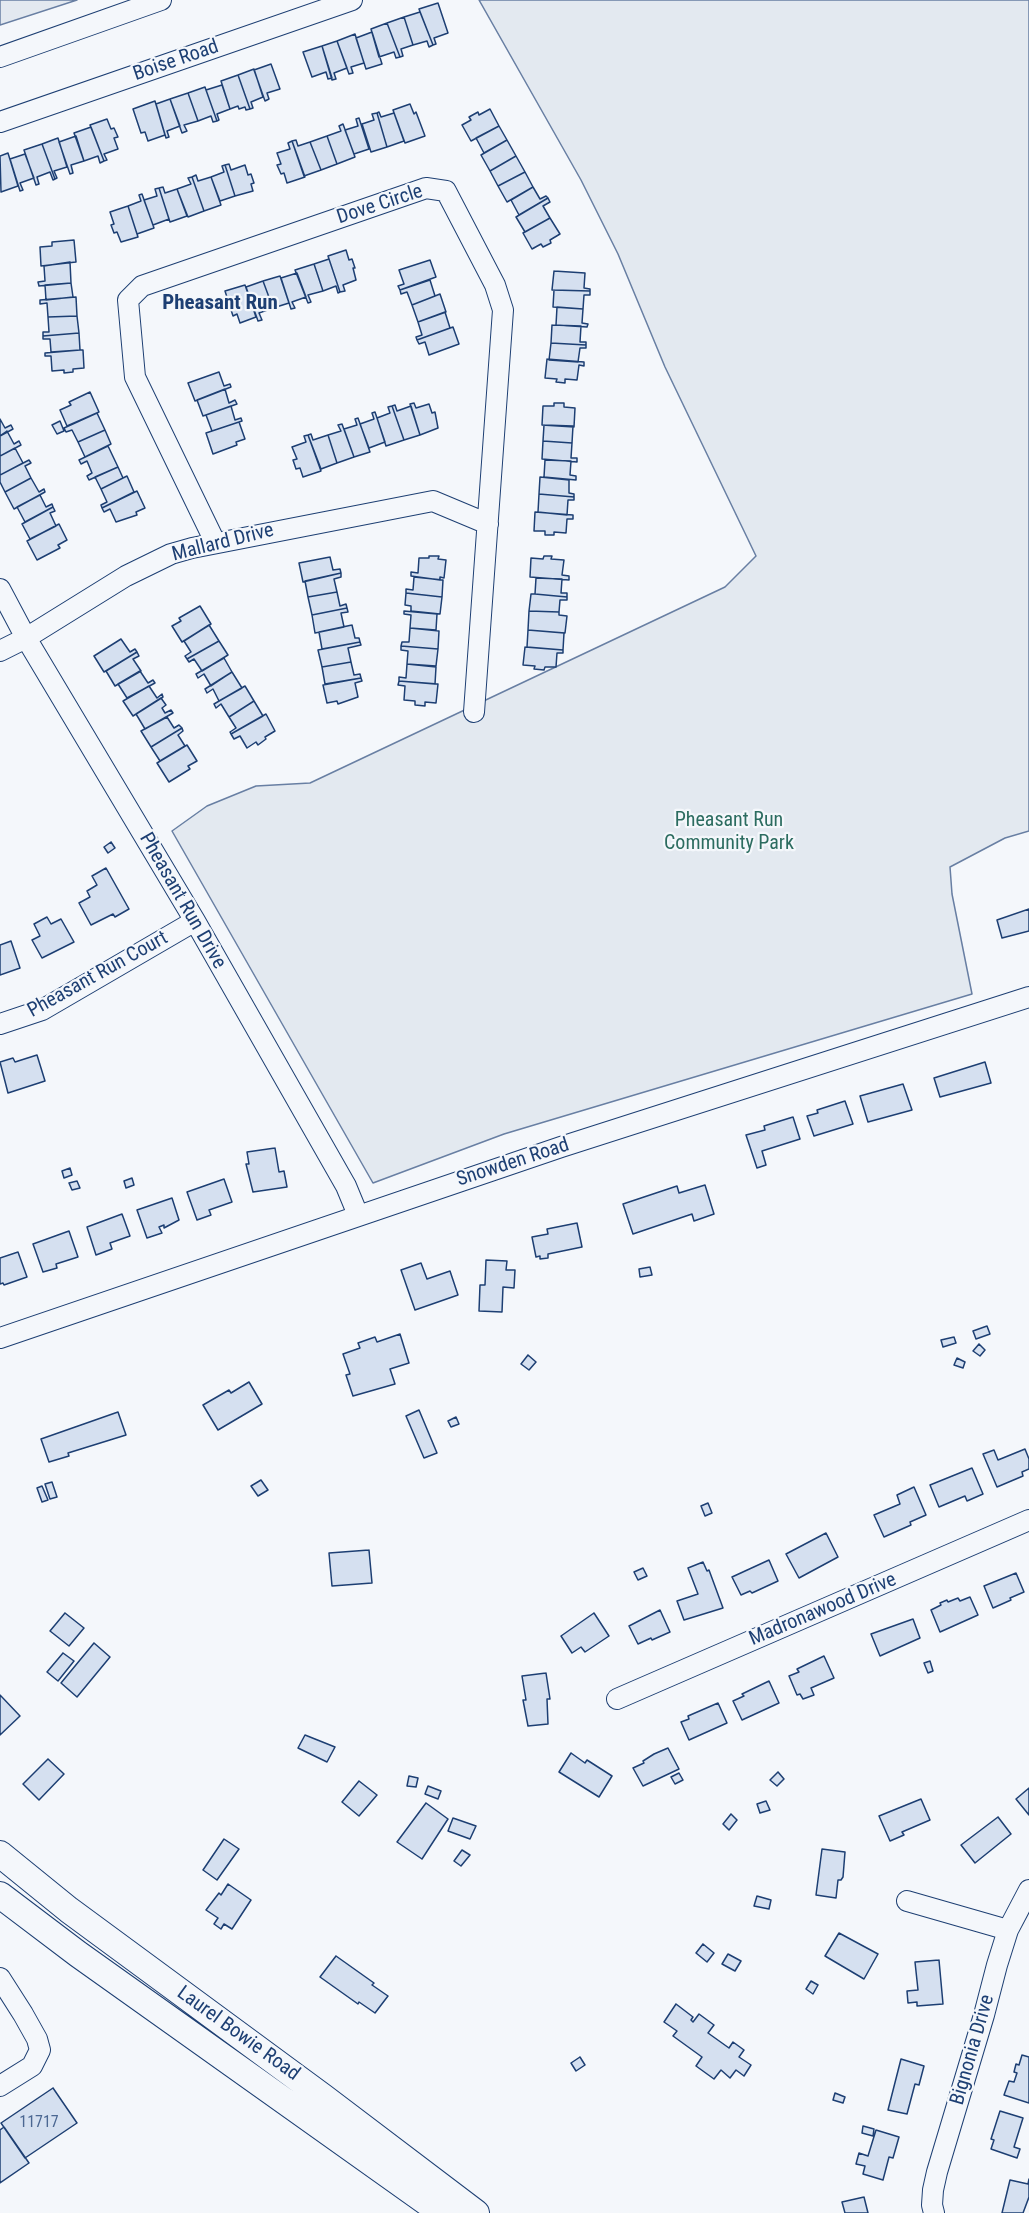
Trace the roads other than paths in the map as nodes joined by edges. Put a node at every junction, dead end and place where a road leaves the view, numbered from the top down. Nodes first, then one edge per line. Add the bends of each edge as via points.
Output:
1 (161, 0) edge
2 (352, 0) edge
3 (0, 57) edge
4 (0, 122) edge
5 (488, 524) junction
6 (215, 542) junction
7 (0, 589) edge
8 (26, 638) junction
9 (0, 651) edge
10 (474, 712) dead end
11 (195, 921) junction
12 (1028, 1001) edge
13 (0, 1024) edge
14 (358, 1215) junction
15 (0, 1338) edge
16 (1029, 1520) edge
17 (617, 1700) dead end
18 (0, 1854) edge
19 (1029, 1890) edge
20 (0, 1895) edge
21 (908, 1901) dead end
22 (1008, 1930) junction
23 (0, 1978) edge
24 (0, 2086) edge
25 (442, 2213) edge
26 (476, 2213) edge
27 (934, 2213) edge

1 - 3 street
2 - 4 street, Boise Road
5 - 6 street, Mallard Drive via 433,501
5 - 6 street, Dove Circle via 503,310 495,285 446,191 426,188 142,286 128,300 135,377
5 - 10 street, Dove Circle
6 - 8 street, Mallard Drive via 148,565
7 - 8 street, Pheasant Run Drive
8 - 9 street, Mallard Drive
8 - 11 street, Pheasant Run Drive
11 - 13 street, Pheasant Run Court via 42,1010
11 - 14 street, Pheasant Run Drive via 346,1186
12 - 14 street, Snowden Road
14 - 15 street, Snowden Road
16 - 17 street, Madronawood Drive
18 - 26 main road, Laurel Bowie Road via 77,1916
19 - 22 street, Bignonia Drive
20 - 25 main road, Laurel Bowie Road
21 - 22 street
22 - 27 street, Bignonia Drive via 937,2172
23 - 24 street via 40,2050 32,2066

